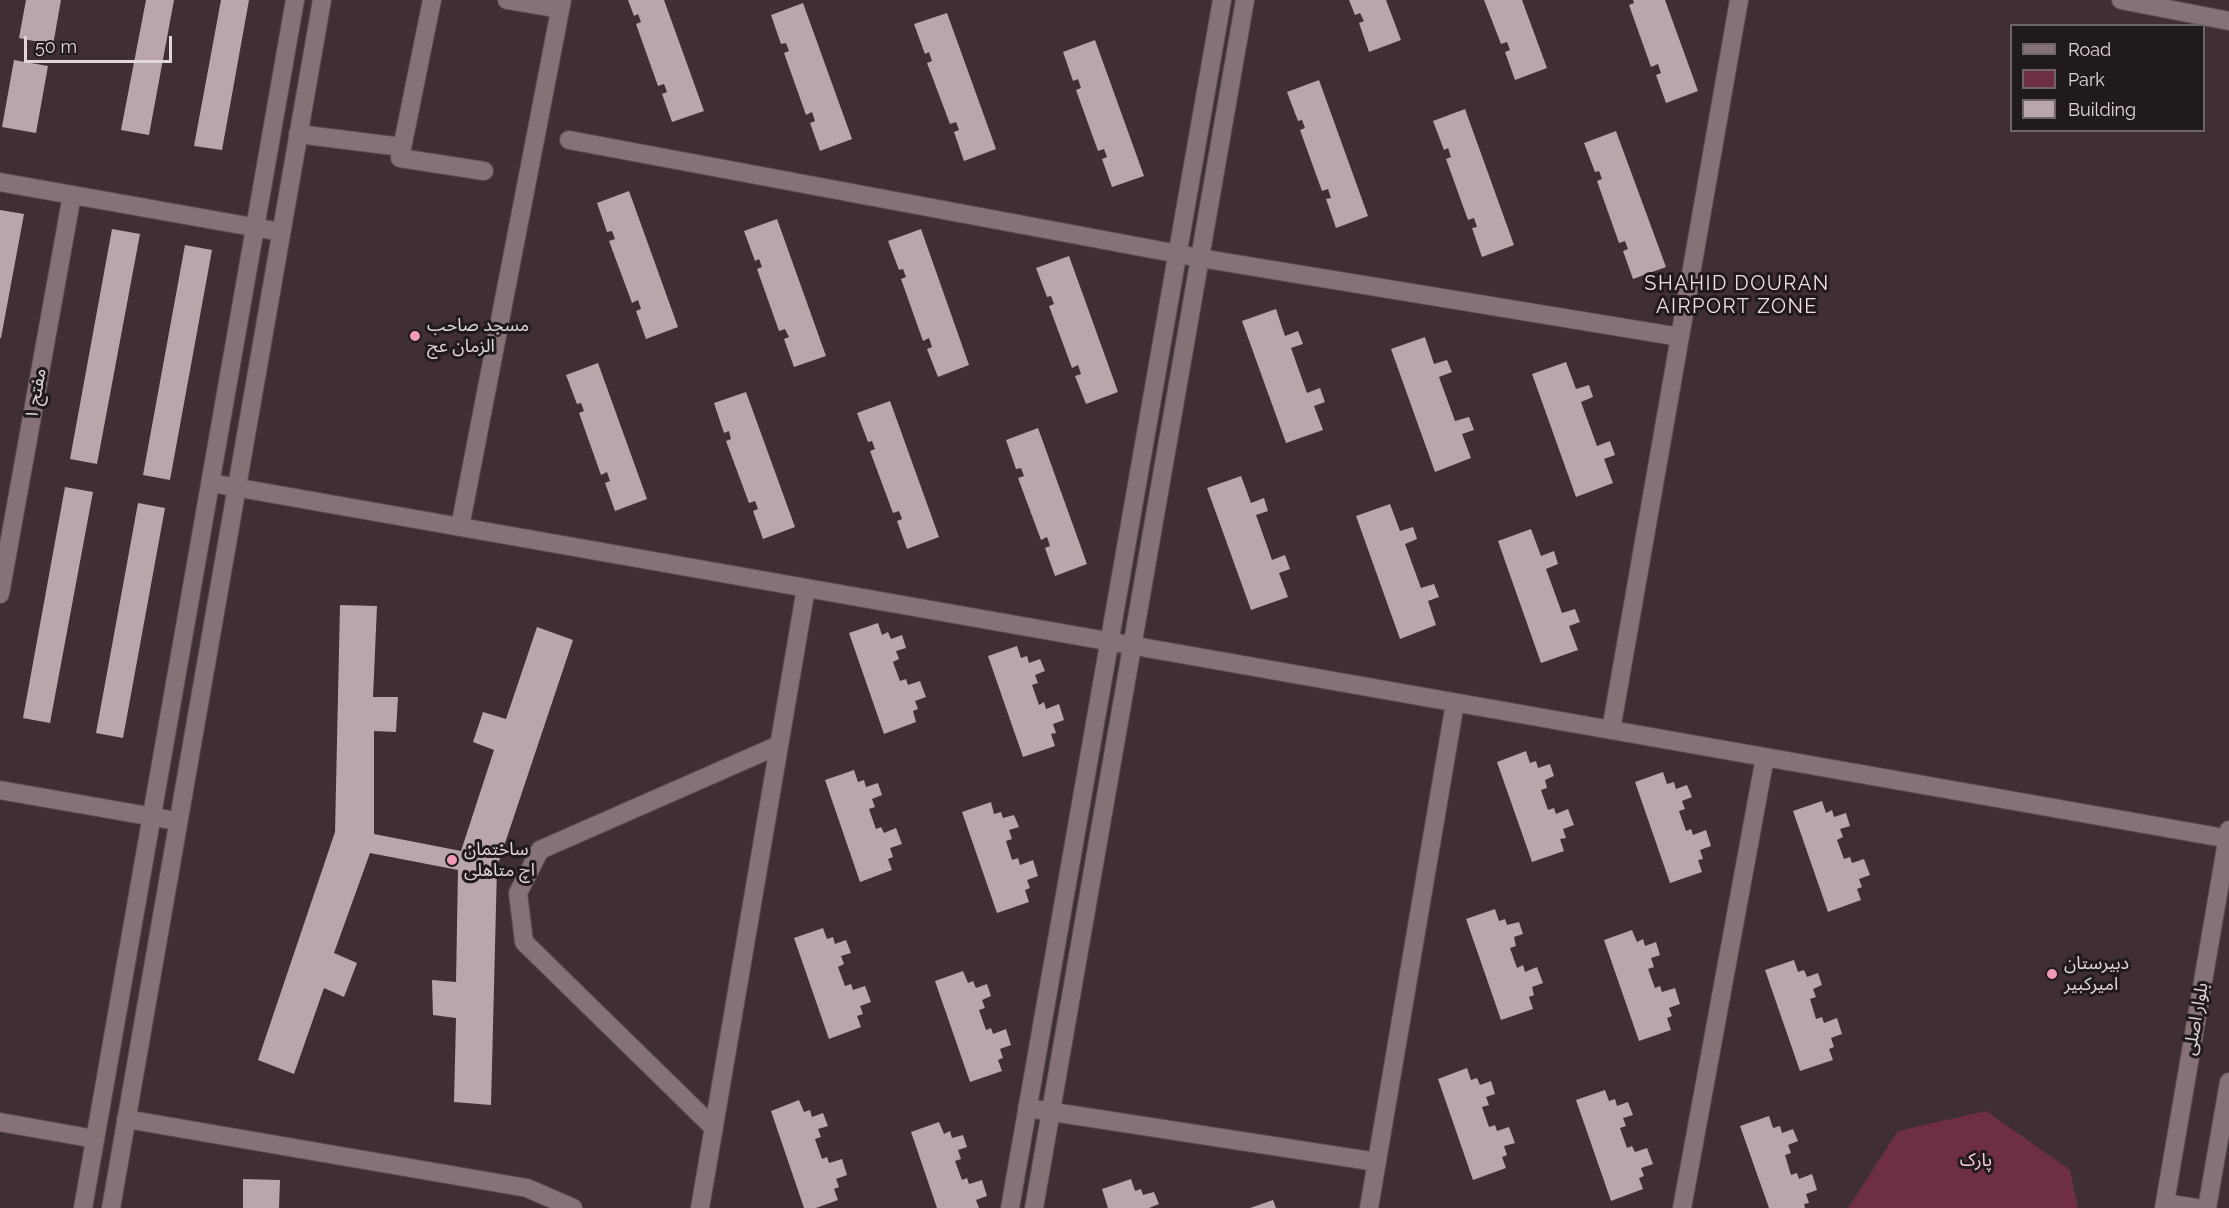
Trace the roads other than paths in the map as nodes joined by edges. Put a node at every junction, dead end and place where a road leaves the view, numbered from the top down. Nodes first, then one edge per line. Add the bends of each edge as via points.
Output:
1 (295, 0) edge
2 (322, 0) edge
3 (432, 0) edge
4 (507, 0) edge
5 (1222, 0) edge
6 (1245, 0) edge
7 (1739, 0) edge
8 (2121, 0) edge
9 (561, 4) edge
10 (2229, 21) edge
11 (298, 134) junction
12 (569, 140) dead end
13 (402, 147) junction
14 (484, 171) dead end
15 (0, 182) edge
16 (72, 195) junction
17 (256, 228) junction
18 (281, 232) junction
19 (1178, 254) junction
20 (1200, 258) junction
21 (1680, 336) junction
22 (210, 483) junction
23 (235, 488) junction
24 (460, 527) junction
25 (806, 588) junction
26 (0, 594) edge
27 (1109, 642) junction
28 (1132, 645) junction
29 (1455, 703) junction
30 (1611, 730) junction
31 (779, 745) junction
32 (1765, 757) junction
33 (0, 790) edge
34 (151, 816) junction
35 (177, 821) junction
36 (2228, 836) edge
37 (2229, 1082) edge
38 (1027, 1108) junction
39 (1051, 1111) junction
40 (126, 1119) junction
41 (0, 1122) edge
42 (714, 1128) junction
43 (95, 1139) junction
44 (1377, 1162) junction
45 (2164, 1205) edge
46 (83, 1208) edge
47 (111, 1208) edge
48 (572, 1208) edge
49 (700, 1208) edge
50 (1010, 1208) edge
51 (1034, 1208) edge
52 (1369, 1208) edge
53 (1682, 1208) edge
54 (2196, 1208) edge
55 (2207, 1208) edge

1 - 17 street
2 - 11 street
3 - 13 street
4 - 9 street
5 - 19 street
6 - 20 street
7 - 21 street
8 - 10 street
9 - 24 street
11 - 13 street
11 - 18 street
12 - 19 street
13 - 14 street via 400,158
15 - 16 street
16 - 17 street
16 - 26 street, مفتح ۱
17 - 18 street
17 - 22 street
18 - 23 street
19 - 20 street
19 - 27 street
20 - 21 street
20 - 28 street
21 - 30 street
22 - 23 street
22 - 34 street
23 - 24 street
23 - 35 street
24 - 25 street
25 - 27 street
25 - 31 street
27 - 28 street
27 - 38 street
28 - 29 street
28 - 39 street
29 - 30 street
29 - 44 street
30 - 32 street
31 - 42 street
31 - 42 street via 540,850 518,893 524,942
32 - 36 street
32 - 53 street
33 - 34 street
34 - 35 street
34 - 43 street
35 - 40 street
36 - 45 street, بلوار اصلی
37 - 55 street
38 - 39 street
38 - 50 street
39 - 44 street
39 - 51 street
40 - 47 street
40 - 48 street via 526,1188
41 - 43 street
42 - 49 street
43 - 46 street
44 - 52 street
45 - 54 street

